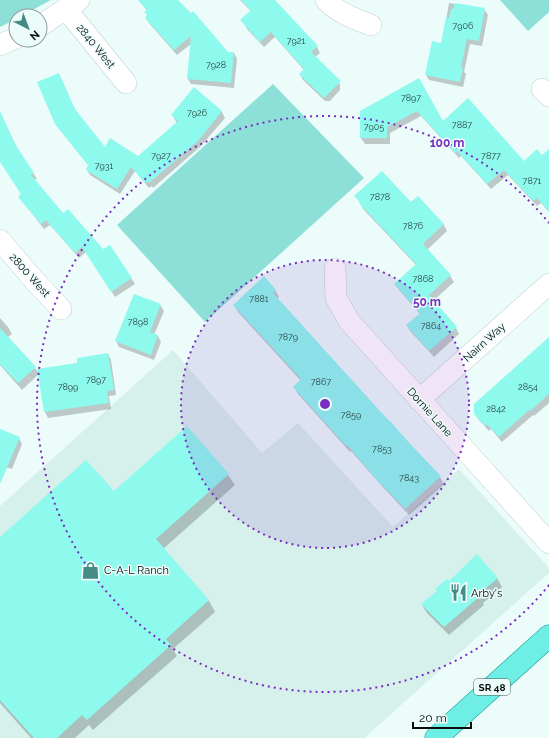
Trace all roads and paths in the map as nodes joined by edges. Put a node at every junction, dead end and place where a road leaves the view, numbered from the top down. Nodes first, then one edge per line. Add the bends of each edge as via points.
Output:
1 (326, 0) edge
2 (73, 4) edge
3 (48, 21) edge
4 (371, 25) dead end
5 (126, 83) dead end
6 (0, 240) edge
7 (335, 269) dead end
8 (549, 284) edge
9 (61, 309) dead end
10 (419, 400) junction
11 (549, 543) edge
12 (549, 636) edge
13 (436, 738) edge

1 - 4 street via 353,18
2 - 3 street
2 - 5 street, 2840 West
6 - 9 street, 2800 West
7 - 10 street, Dornie Lane via 336,298 349,321
8 - 10 street, Nairn Way
10 - 11 street, Dornie Lane
12 - 13 main road, SR 48

